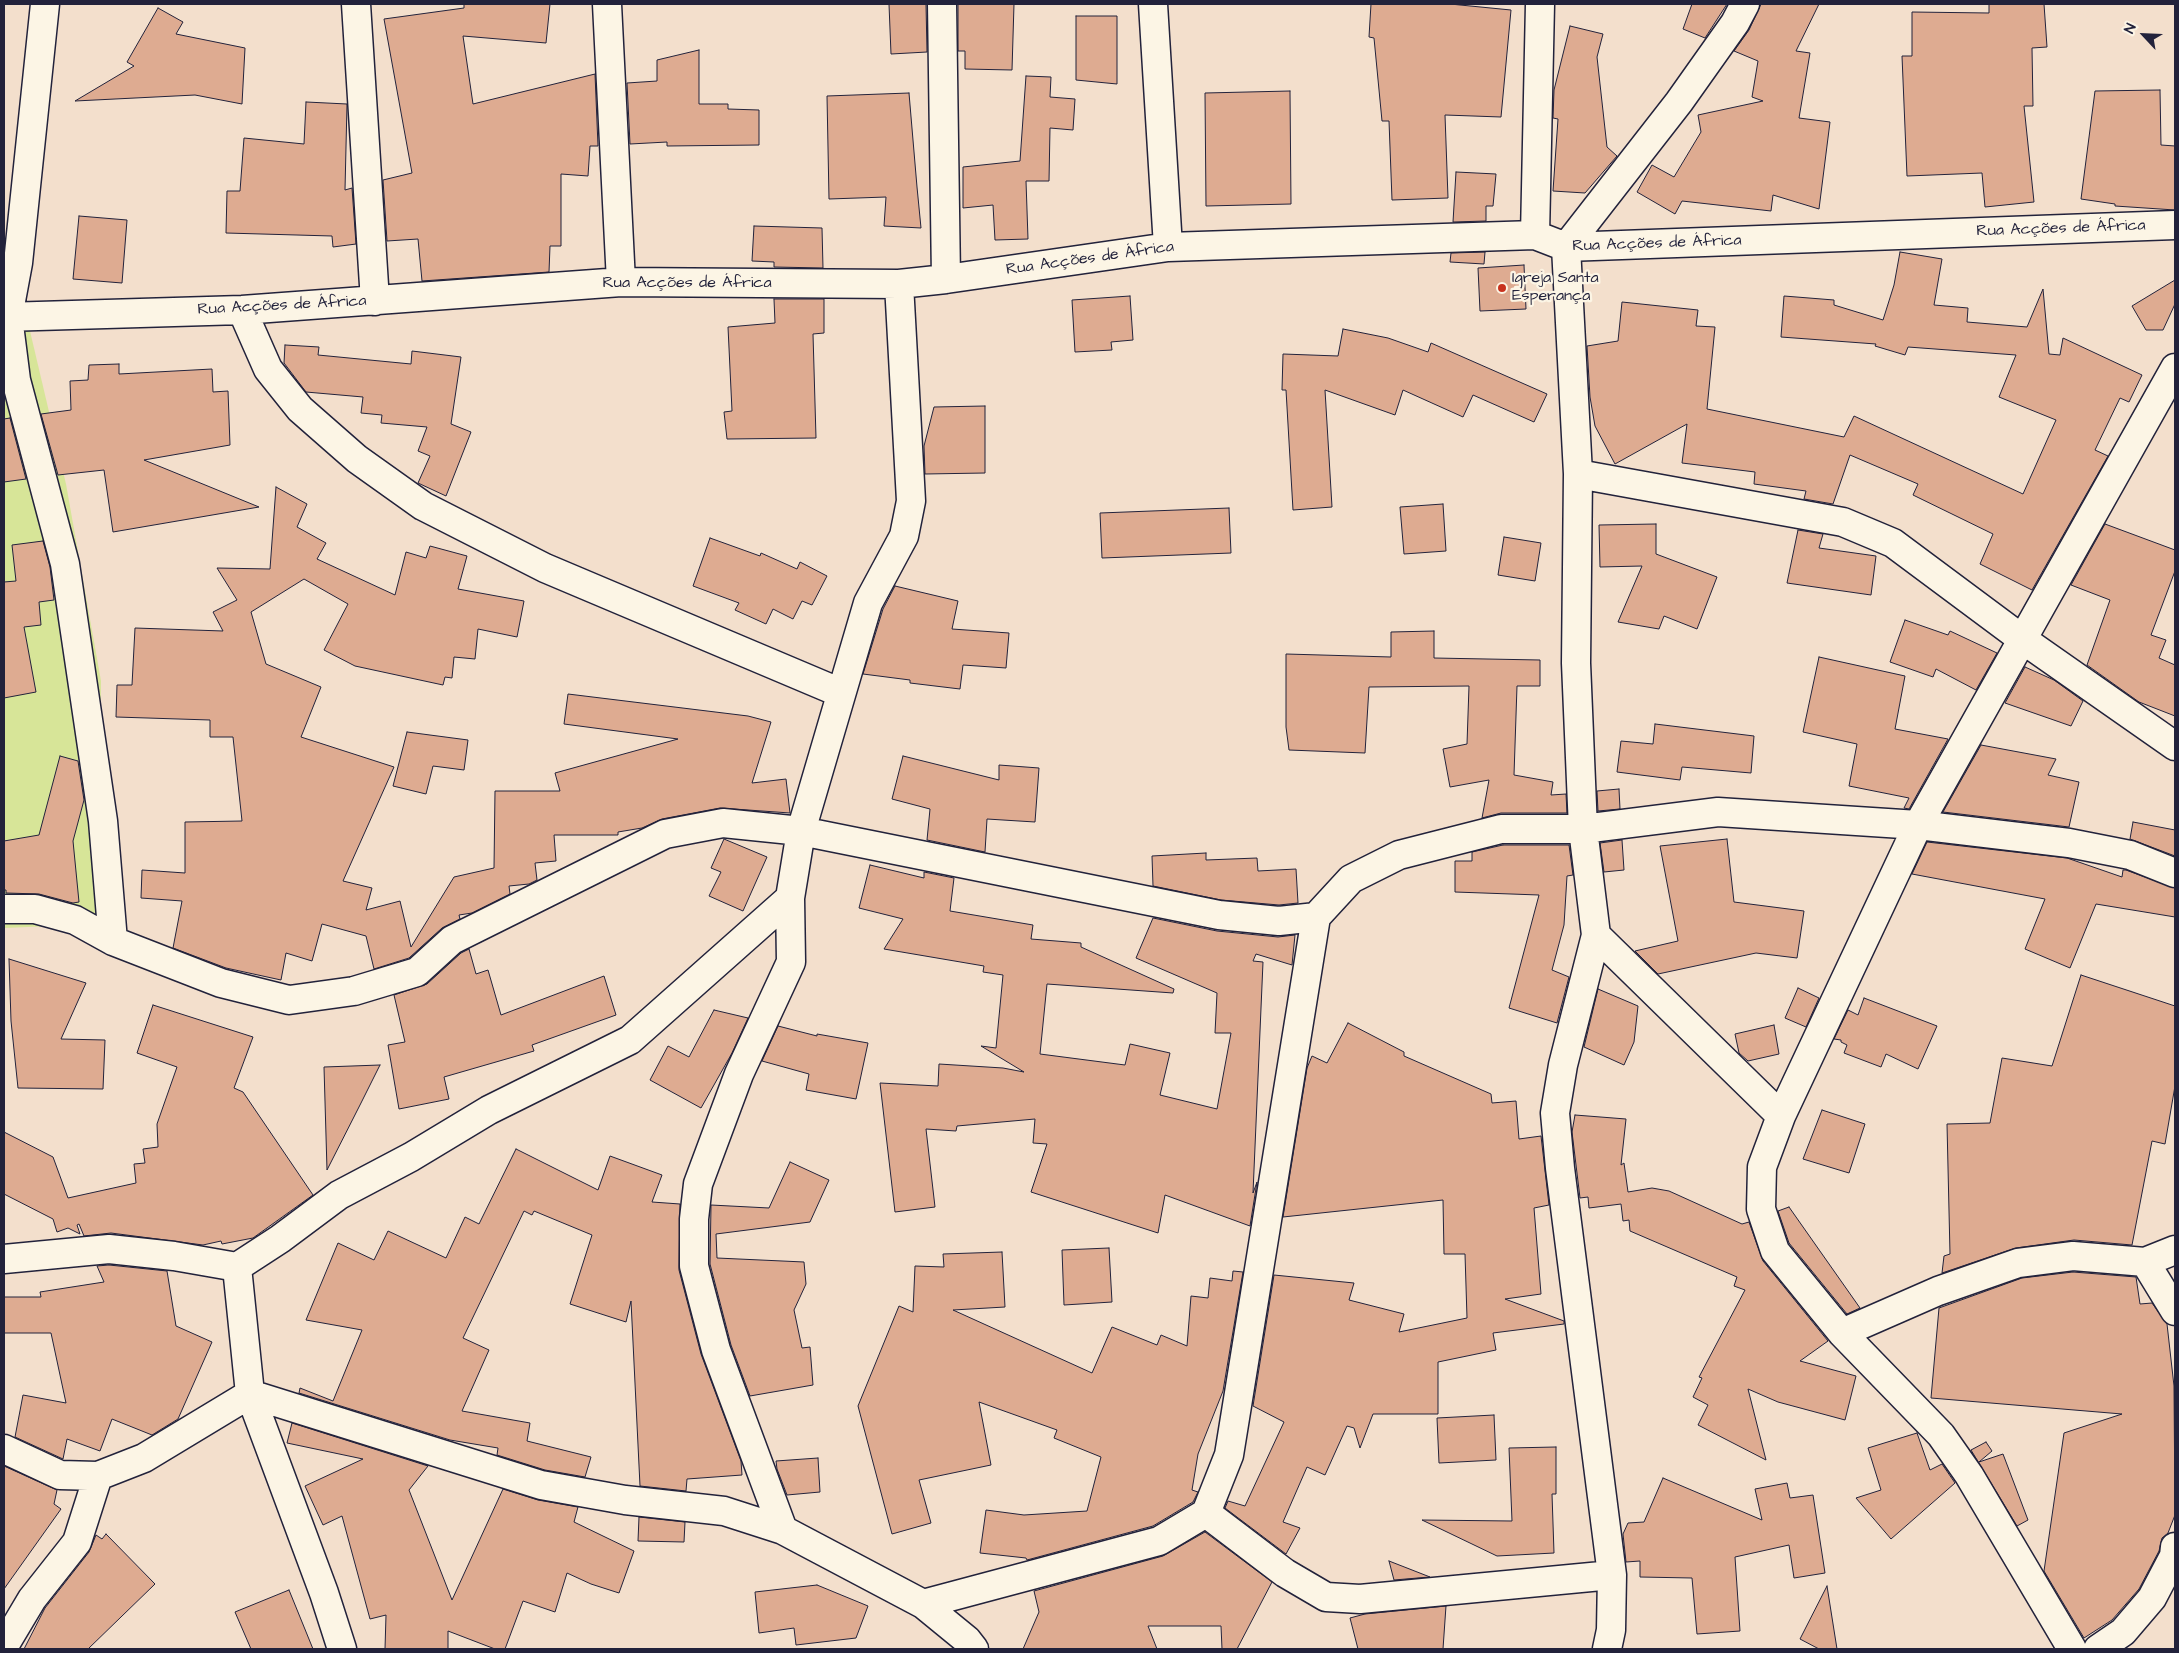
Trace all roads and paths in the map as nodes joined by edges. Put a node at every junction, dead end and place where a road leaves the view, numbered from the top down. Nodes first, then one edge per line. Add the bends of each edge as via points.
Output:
1 (45, 4) edge
2 (356, 4) edge
3 (607, 4) edge
4 (942, 4) edge
5 (1153, 4) edge
6 (1540, 4) edge
7 (1745, 4) edge
8 (2175, 225) edge
9 (1535, 235) junction
10 (1168, 247) junction
11 (1566, 247) junction
12 (946, 279) junction
13 (621, 282) junction
14 (899, 284) junction
15 (375, 301) junction
16 (242, 310) junction
17 (6, 317) edge
18 (2175, 368) edge
19 (1578, 474) junction
20 (2022, 639) junction
21 (841, 693) junction
22 (2175, 746) edge
23 (1918, 825) junction
24 (1583, 829) junction
25 (801, 831) junction
26 (2175, 873) edge
27 (790, 898) junction
28 (4, 909) edge
29 (1316, 917) junction
30 (1596, 935) junction
31 (113, 941) junction
32 (1781, 1116) junction
33 (2175, 1250) edge
34 (4, 1259) edge
35 (2145, 1262) junction
36 (237, 1267) junction
37 (2175, 1311) edge
38 (1842, 1333) junction
39 (250, 1394) junction
40 (4, 1449) edge
41 (98, 1476) junction
42 (1206, 1513) junction
43 (783, 1530) junction
44 (2175, 1547) edge
45 (1612, 1576) junction
46 (923, 1604) junction
47 (4, 1646) edge
48 (342, 1649) edge
49 (974, 1649) edge
50 (1607, 1649) edge
51 (2072, 1649) edge
52 (2098, 1649) edge

1 - 17 street via 18,263
2 - 15 street
3 - 13 street
4 - 12 street
5 - 10 street
6 - 9 street
7 - 11 street via 1735,24 1679,102
8 - 11 street, Rua Acções de África
9 - 10 street, Rua Acções de África
9 - 11 street, Rua Acções de África
10 - 12 street, Rua Acções de África
11 - 19 street
12 - 14 street, Rua Acções de África
13 - 14 street, Rua Acções de África
13 - 15 street, Rua Acções de África
14 - 21 street via 912,502 904,536 868,603
15 - 16 street, Rua Acções de África
16 - 17 street, Rua Acções de África
16 - 21 street via 268,369 300,409 357,459 423,506 545,568
17 - 31 street via 16,380 65,564 103,820
18 - 20 street
19 - 20 street via 1842,522 1893,544
19 - 24 street via 1576,663
20 - 22 street
20 - 23 street
21 - 25 street
23 - 24 street via 1718,812
23 - 26 street via 2070,843 2130,856
23 - 32 street
24 - 29 street via 1501,829 1399,855 1351,879
24 - 30 street
25 - 27 street
25 - 29 street via 1219,915 1279,921
25 - 31 street via 723,823 665,834 452,940 417,972 354,991 289,1000 221,983
27 - 36 street via 630,1040 489,1110 339,1195
27 - 43 street via 791,962 736,1083 698,1184 694,1219 694,1266 716,1350
28 - 31 street via 35,909 75,920
29 - 42 street via 1229,1455
30 - 32 street
30 - 45 street via 1563,1065 1555,1113
32 - 38 street via 1762,1167 1761,1209 1775,1251
33 - 35 street
34 - 36 street via 109,1249
35 - 37 street
35 - 38 street via 2073,1256 2018,1263 1938,1291
36 - 39 street
38 - 51 street via 1942,1435
39 - 41 street via 144,1458
39 - 43 street via 541,1484 625,1500 724,1511
39 - 48 street
40 - 41 street via 60,1475
41 - 47 street via 77,1542 32,1599
42 - 45 street via 1285,1573 1326,1597 1360,1599
42 - 46 street via 1159,1541
43 - 46 street
44 - 52 street via 2174,1556 2152,1598 2123,1632
45 - 50 street via 1611,1630
46 - 49 street

